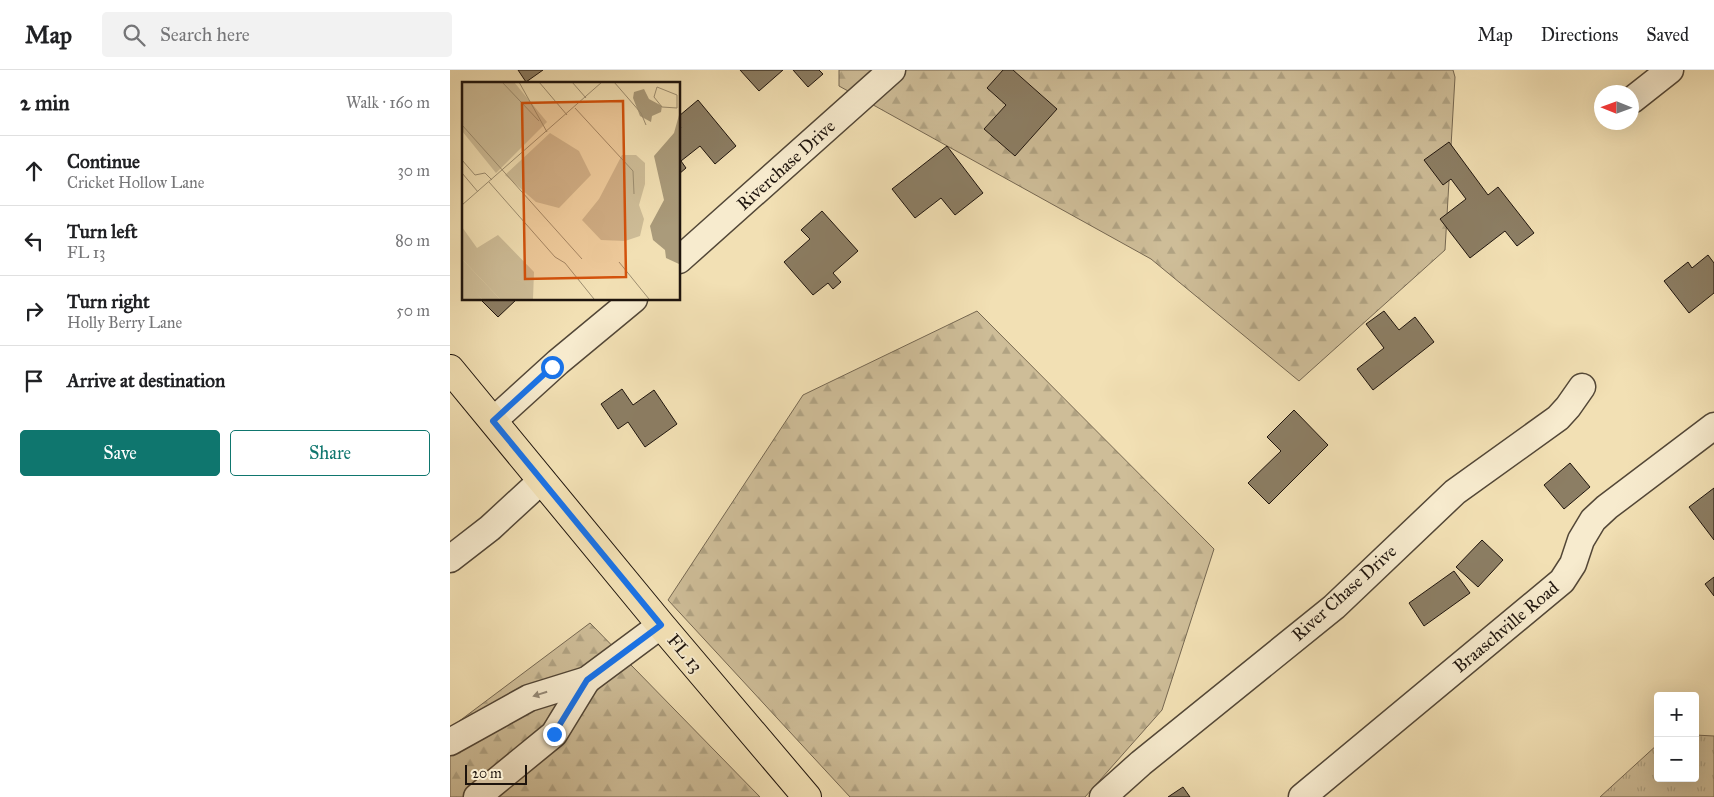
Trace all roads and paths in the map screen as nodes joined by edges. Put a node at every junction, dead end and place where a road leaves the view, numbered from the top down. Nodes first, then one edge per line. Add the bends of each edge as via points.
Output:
1 (892, 70) edge
2 (1670, 70) edge
3 (1639, 94) edge
4 (680, 259) edge
5 (633, 300) edge
6 (450, 369) edge
7 (1582, 387) dead end
8 (493, 421) junction
9 (1714, 426) edge
10 (542, 480) junction
11 (450, 559) edge
12 (661, 625) junction
13 (587, 680) junction
14 (450, 742) edge
15 (477, 797) edge
16 (807, 797) edge
17 (1103, 797) edge
18 (1302, 797) edge

1 - 4 street, Riverchase Drive
2 - 3 street
5 - 8 street
6 - 8 main road, FL 13
7 - 17 street, River Chase Drive via 1558,418 1455,492 1334,607
8 - 10 main road, FL 13
9 - 18 street, Braaschville Road via 1593,520 1562,580
10 - 11 street via 490,528
10 - 12 main road, FL 13
12 - 13 street
12 - 16 main road, FL 13
13 -> 14 street via 529,698
13 - 15 street via 554,734

